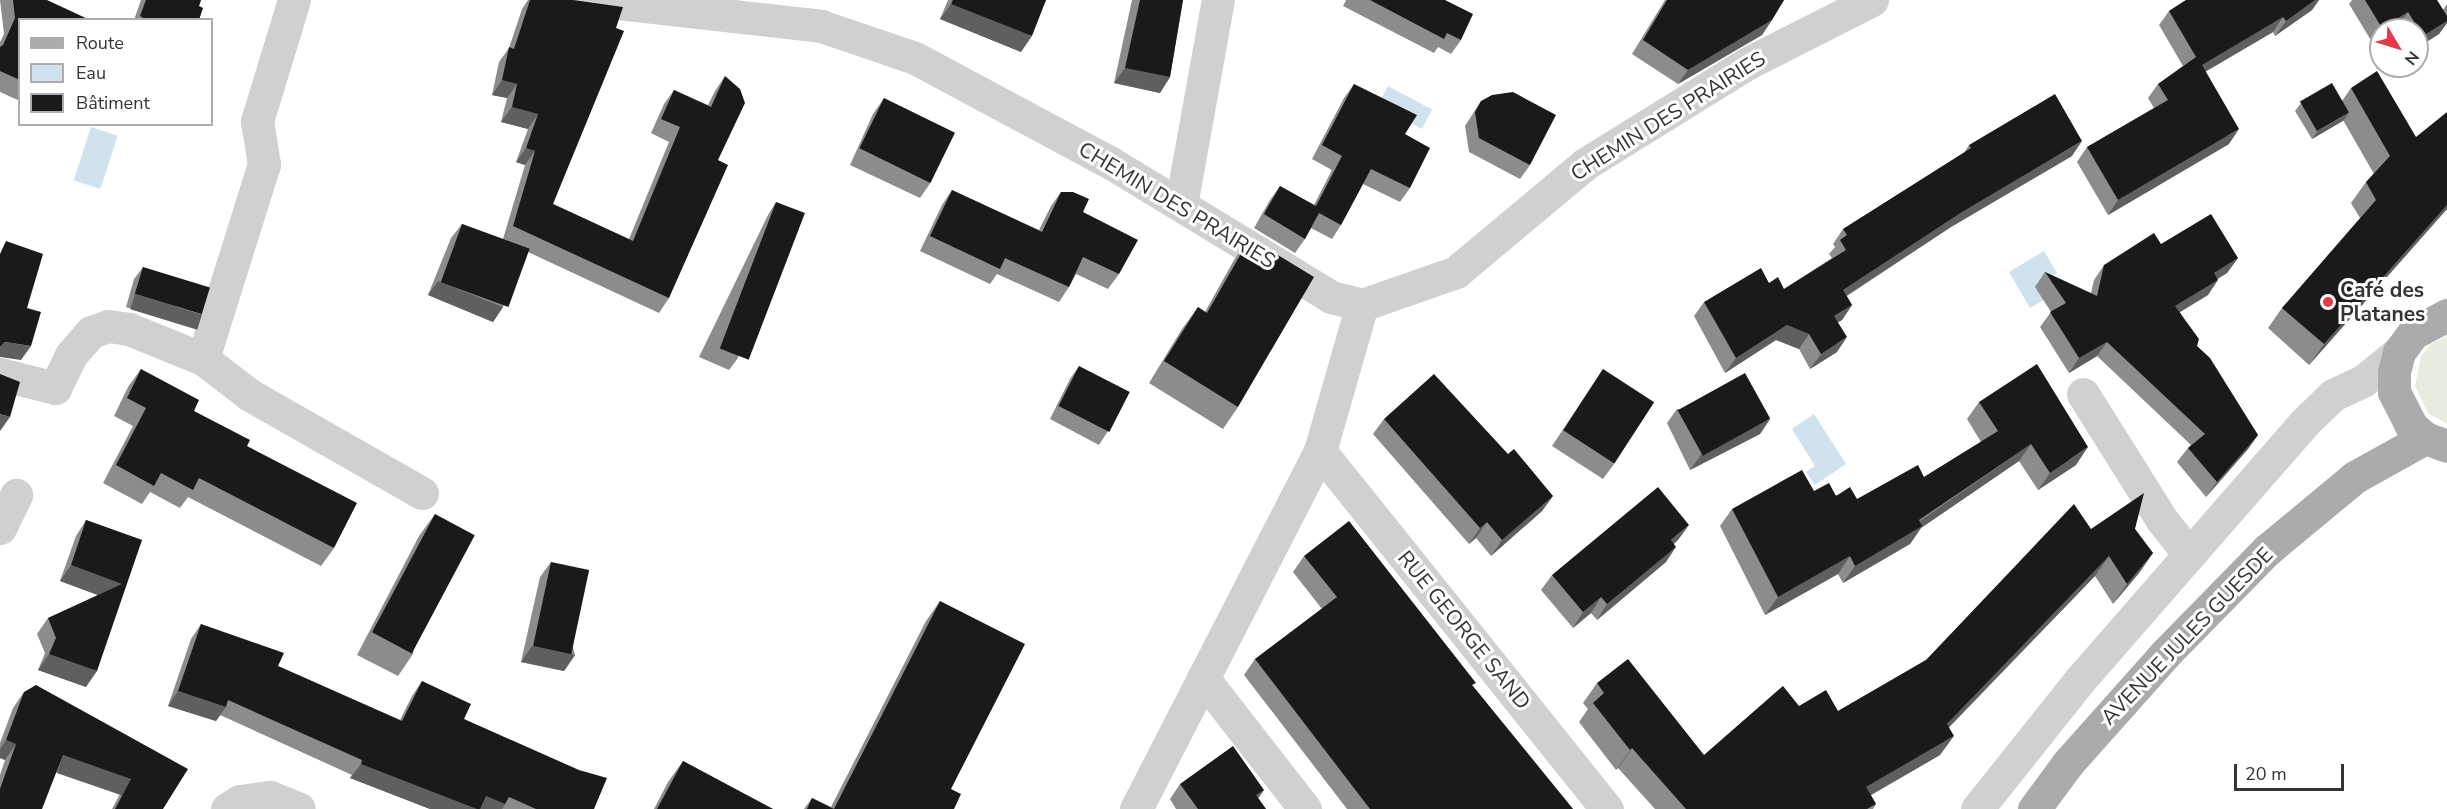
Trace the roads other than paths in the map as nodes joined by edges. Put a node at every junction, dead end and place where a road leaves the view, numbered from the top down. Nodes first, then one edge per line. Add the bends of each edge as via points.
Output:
1 (294, 0) edge
2 (591, 0) edge
3 (1218, 0) edge
4 (1872, 0) edge
5 (1181, 205) junction
6 (1362, 305) junction
7 (2447, 315) edge
8 (2399, 352) junction
9 (203, 359) junction
10 (0, 374) edge
11 (2362, 381) junction
12 (2083, 394) dead end
13 (2397, 401) junction
14 (2436, 442) edge
15 (1320, 451) junction
16 (2355, 477) junction
17 (422, 493) dead end
18 (16, 495) dead end
19 (0, 528) edge
20 (2188, 554) junction
21 (1203, 678) junction
22 (227, 809) edge
23 (299, 809) edge
24 (1136, 809) edge
25 (1305, 809) edge
26 (1607, 809) edge
27 (1977, 809) edge
28 (2034, 809) edge

1 - 9 street via 257,121 264,165
2 - 5 street, CHEMIN DES PRAIRIES via 820,26 915,58
3 - 5 street
4 - 6 street, CHEMIN DES PRAIRIES via 1748,63 1585,164 1456,273
5 - 6 street, CHEMIN DES PRAIRIES via 1331,297
6 - 15 street
7 - 8 main road via 2413,333
8 - 11 street
8 - 13 main road
9 - 10 street via 129,329 108,326 90,332 71,355 55,388
9 - 17 street via 250,395
11 - 13 street
11 - 20 street via 2333,395 2304,423
12 - 20 street via 2162,520
13 - 14 main road
13 - 16 main road, AVENUE JULES GUESDE
14 - 16 main road, AVENUE JULES GUESDE
15 - 21 street
15 - 26 street, RUE GEORGE SAND
16 - 28 main road, AVENUE JULES GUESDE via 2219,597 2068,763
18 - 19 street
20 - 27 street via 1996,780
21 - 24 street
21 - 25 street
22 - 23 street via 240,801 270,797

